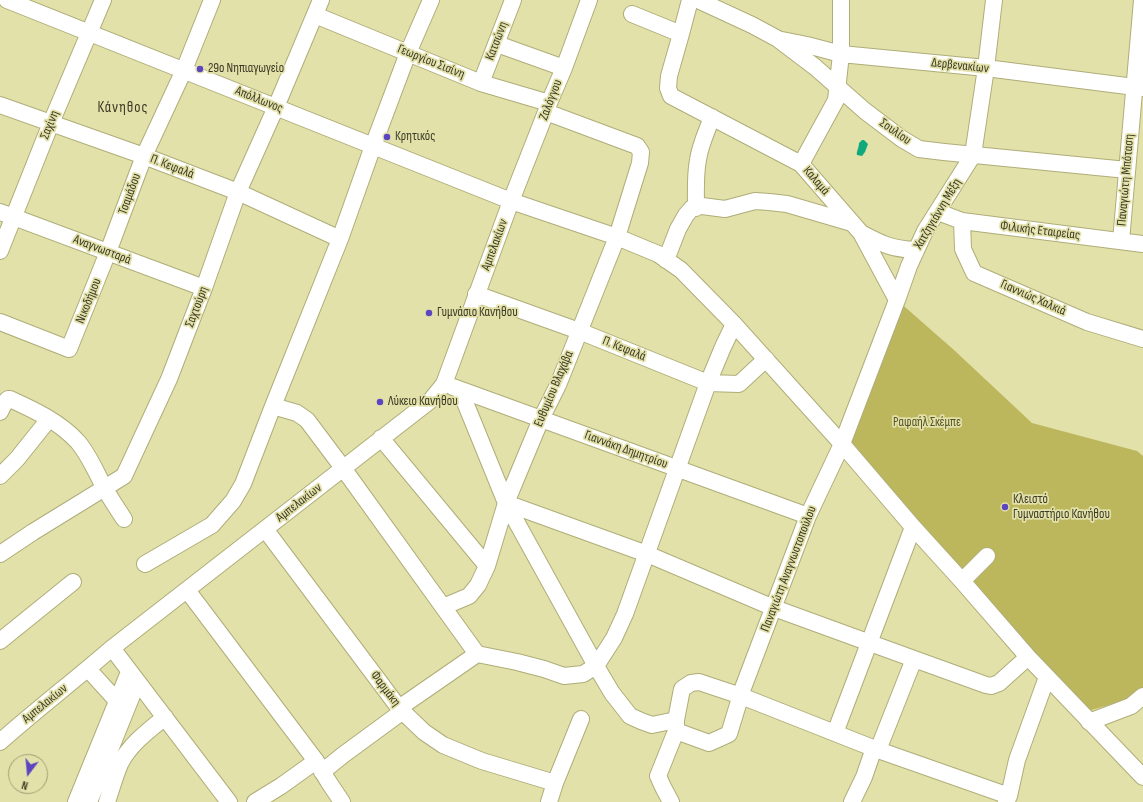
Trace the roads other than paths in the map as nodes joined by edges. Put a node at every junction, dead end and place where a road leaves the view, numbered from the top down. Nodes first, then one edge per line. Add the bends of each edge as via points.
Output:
1 (7, 0) edge
2 (103, 0) edge
3 (212, 0) edge
4 (321, 0) edge
5 (430, 0) edge
6 (513, 0) edge
7 (589, 0) edge
8 (690, 0) edge
9 (698, 0) edge
10 (841, 0) edge
11 (994, 0) edge
12 (1142, 0) edge
13 (632, 14) dead end
14 (315, 15) junction
15 (89, 33) junction
16 (681, 34) junction
17 (778, 39) junction
18 (497, 44) junction
19 (408, 53) junction
20 (841, 54) junction
21 (564, 68) junction
22 (986, 68) junction
23 (184, 70) junction
24 (481, 83) junction
25 (838, 86) junction
26 (1139, 88) edge
27 (0, 105) edge
28 (276, 107) junction
29 (547, 108) junction
30 (712, 117) junction
31 (1137, 121) edge
32 (51, 123) junction
33 (373, 146) junction
34 (641, 152) joint
35 (973, 155) junction
36 (144, 156) junction
37 (801, 164) junction
38 (1127, 170) junction
39 (238, 192) junction
40 (511, 201) junction
41 (696, 208) junction
42 (938, 212) junction
43 (7, 214) edge
44 (962, 221) junction
45 (856, 228) junction
46 (617, 237) junction
47 (340, 239) junction
48 (1121, 241) junction
49 (1143, 244) edge
50 (916, 250) junction
51 (0, 251) edge
52 (108, 252) junction
53 (666, 260) junction
54 (204, 288) junction
55 (476, 294) junction
56 (898, 300) junction
57 (0, 322) edge
58 (734, 324) junction
59 (579, 331) junction
60 (1143, 339) edge
61 (766, 359) junction
62 (708, 383) junction
63 (444, 384) junction
64 (460, 390) junction
65 (273, 406) junction
66 (0, 412) edge
67 (49, 418) junction
68 (541, 419) junction
69 (381, 438) junction
70 (842, 444) junction
71 (343, 468) junction
72 (678, 469) junction
73 (0, 476) edge
74 (104, 488) junction
75 (506, 504) junction
76 (808, 516) junction
77 (124, 519) dead end
78 (912, 527) junction
79 (265, 529) junction
80 (0, 554) edge
81 (647, 554) junction
82 (987, 556) dead end
83 (145, 564) dead end
84 (486, 566) junction
85 (962, 581) junction
86 (73, 582) dead end
87 (187, 590) junction
88 (443, 607) junction
89 (774, 608) junction
90 (0, 641) edge
91 (869, 642) junction
92 (112, 648) junction
93 (476, 654) junction
94 (1028, 657) junction
95 (914, 659) junction
96 (596, 666) junction
97 (88, 669) junction
98 (133, 677) junction
99 (1047, 677) junction
100 (741, 696) junction
101 (1143, 696) edge
102 (117, 701) junction
103 (401, 710) junction
104 (165, 717) junction
105 (580, 719) dead end
106 (1089, 722) junction
107 (676, 725) junction
108 (835, 733) junction
109 (0, 742) edge
110 (876, 749) junction
111 (319, 766) junction
112 (1143, 777) edge
113 (555, 783) junction
114 (1008, 799) edge
115 (76, 802) edge
116 (89, 802) edge
117 (107, 802) edge
118 (229, 802) edge
119 (255, 802) edge
120 (342, 802) edge
121 (549, 802) edge
122 (671, 802) edge
123 (852, 802) edge

1 - 15 street, Απόλλωνος
2 - 15 street, Σαχίνη
3 - 23 street
4 - 14 street, Σαχτούρη
5 - 19 street
6 - 18 street, Κατσώνη
7 - 21 street, Ζαλόγγου
8 - 16 street
9 - 17 street, Σουλίου
10 - 20 street
11 - 22 street, Χατζηγιάννη Μέξη
12 - 26 street, Παναγιώτη Μπόταση
13 - 16 street
14 - 19 street, Γεωργίου Σισίνη
14 - 28 street, Σαχτούρη
15 - 23 street, Απόλλωνος
15 - 32 street, Σαχίνη
16 - 30 street, Καλαμά via 668,88 671,96
17 - 20 street, Δερβενακίων
17 - 25 street, Σουλίου
18 - 21 street
18 - 24 street, Κατσώνη
19 - 24 street, Γεωργίου Σισίνη
19 - 33 street
20 - 22 street, Δερβενακίων
20 - 25 street
21 - 29 street, Ζαλόγγου
22 - 26 street, Δερβενακίων
22 - 35 street, Χατζηγιάννη Μέξη
23 - 28 street, Απόλλωνος
23 - 36 street, Τσαμάδου
24 - 29 street, Γεωργίου Σισίνη
25 - 35 street, Σουλίου via 902,139 919,149
25 - 37 street via 836,100
26 - 31 street, Παναγιώτη Μπόταση
27 - 32 street, Π. Κεφαλά
28 - 33 street, Απόλλωνος
28 - 39 street, Σαχτούρη
29 - 34 street, Γεωργίου Σισίνη via 637,146
29 - 40 street, Ζαλόγγου
30 - 37 street, Καλαμά
30 - 41 street via 698,159
31 - 38 street, Παναγιώτη Μπόταση
32 - 36 street, Π. Κεφαλά
32 - 43 street, Σαχίνη
33 - 40 street, Απόλλωνος
33 - 47 street
34 - 46 street, Ευθυμίου Βλαχάβα via 640,164
35 - 38 street, Σουλίου
35 - 42 street, Χατζηγιάννη Μέξη
36 - 39 street, Π. Κεφαλά
36 - 52 street, Τσαμάδου
37 - 45 street, Καλαμά
38 - 48 street, Παναγιώτη Μπόταση
39 - 47 street, Π. Κεφαλά
39 - 54 street, Σαχτούρη
40 - 46 street, Απόλλωνος
40 - 55 street, Αμπελακίων
41 - 45 street via 702,206 725,209 755,201 787,204
41 - 53 street via 692,208 686,215
42 - 44 street, Φιλικής Εταιρείας
42 - 50 street, Χατζηγιάννη Μέξη
43 - 51 street, Σαχίνη
43 - 52 street, Αναγνωσταρά
44 - 48 street, Φιλικής Εταιρείας
44 - 60 street, Γιαννιώς Χαλκιά via 963,249 974,273 1087,322
45 - 50 street via 888,247
45 - 56 street, Καλαμά
46 - 53 street, Απόλλωνος via 658,254
46 - 59 street, Ευθυμίου Βλαχάβα
47 - 65 street
48 - 49 street, Φιλικής Εταιρείας
50 - 56 street, Χατζηγιάννη Μέξη
52 - 54 street, Αναγνωσταρά
52 - 57 street, Νικοδήμου via 69,349
53 - 58 street, Απόλλωνος via 681,270
54 - 74 street, Σαχτούρη via 169,379 124,476
55 - 59 street, Π. Κεφαλά
55 - 63 street, Αμπελακίων
56 - 70 street, Χατζηγιάννη Μέξη
58 - 61 street, Απόλλωνος
58 - 62 street
59 - 62 street, Π. Κεφαλά
59 - 68 street, Ευθυμίου Βλαχάβα via 558,385
61 - 62 street, Π. Κεφαλά via 739,384
61 - 70 street, Απόλλωνος
62 - 72 street
63 - 64 street, Γιαννάκη Δημητρίου
63 - 69 street, Αμπελακίων via 431,400
64 - 68 street, Γιαννάκη Δημητρίου
64 - 75 street
65 - 71 street via 307,420
65 - 83 street via 243,484 233,501 212,526
66 - 67 street via 5,402 10,399
67 - 73 street via 17,459
67 - 74 street via 78,442
68 - 72 street, Γιαννάκη Δημητρίου
68 - 75 street, Ευθυμίου Βλαχάβα
69 - 71 street, Αμπελακίων
69 - 84 street
70 - 76 street, Παναγιώτη Αναγνωστοπούλου
70 - 78 street, Απόλλωνος
71 - 79 street, Αμπελακίων
71 - 88 street
72 - 76 street, Γιαννάκη Δημητρίου
72 - 81 street
74 - 77 street
74 - 80 street, Σαχτούρη
75 - 81 street
75 - 84 street, Ευθυμίου Βλαχάβα
75 - 96 street
76 - 89 street, Παναγιώτη Αναγνωστοπούλου
78 - 85 street, Απόλλωνος
78 - 91 street
79 - 87 street, Αμπελακίων
79 - 103 street, Φαρμάκη
81 - 89 street
81 - 96 street via 625,614 614,638
82 - 85 street
84 - 88 street, Ευθυμίου Βλαχάβα via 478,585 469,596
85 - 94 street, Απόλλωνος
86 - 90 street
87 - 92 street, Αμπελακίων
87 - 111 street
88 - 93 street
89 - 91 street
89 - 100 street, Παναγιώτη Αναγνωστοπούλου
91 - 95 street
91 - 108 street
92 - 97 street, Αμπελακίων
92 - 98 street
93 - 96 street via 517,662 564,676 583,674
93 - 103 street
94 - 95 street via 999,683 991,686
94 - 99 street, Απόλλωνος
95 - 110 street
96 - 107 street via 630,716 652,725
97 - 102 street
97 - 109 street, Αμπελακίων
98 - 102 street
98 - 104 street
98 - 116 street
99 - 106 street, Απόλλωνος
99 - 114 street via 1017,760
100 - 107 street via 728,734 710,743
100 - 107 street via 699,682 691,683 682,689
100 - 108 street
101 - 106 street via 1131,706
102 - 115 street
103 - 111 street via 342,755
103 - 113 street, Φαρμάκη via 424,732 443,745 482,761
104 - 117 street via 140,738 120,764
104 - 118 street
105 - 113 street
106 - 112 street, Απόλλωνος
107 - 122 street via 658,776
108 - 110 street
110 - 114 street
110 - 123 street
111 - 119 street
111 - 120 street
113 - 121 street

